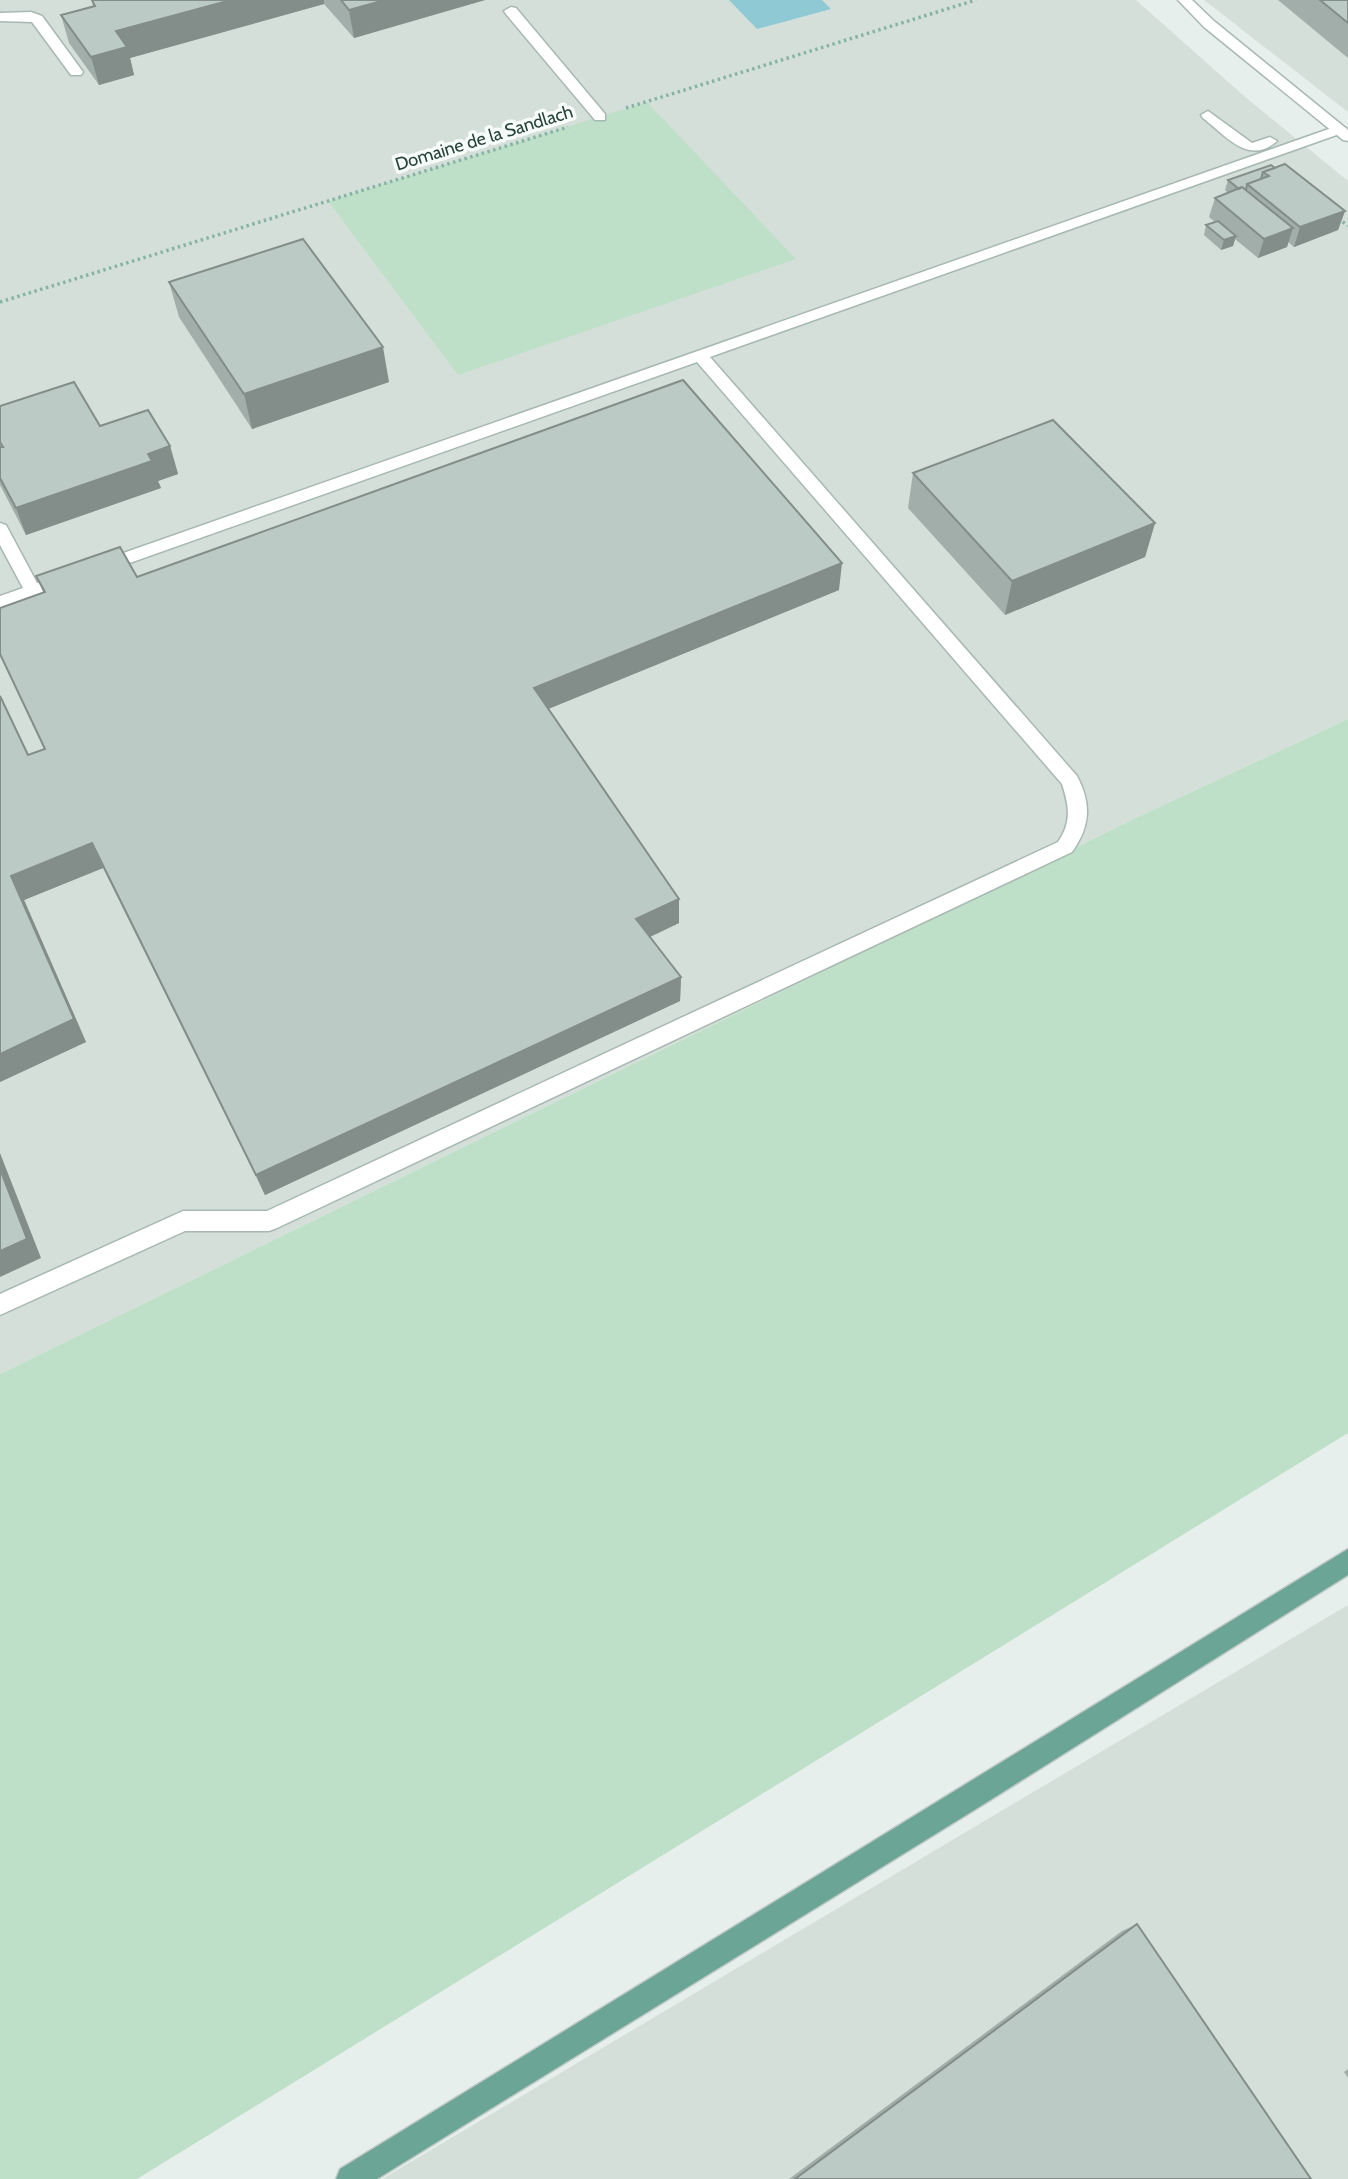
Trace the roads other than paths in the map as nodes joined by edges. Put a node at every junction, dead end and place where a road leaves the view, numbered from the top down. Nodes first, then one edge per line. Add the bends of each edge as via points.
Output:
1 (1185, 0) edge
2 (511, 11) dead end
3 (0, 17) edge
4 (76, 72) edge
5 (1208, 115) dead end
6 (600, 117) road end
7 (1338, 128) edge
8 (699, 355) junction
9 (0, 529) edge
10 (33, 591) junction
11 (0, 602) edge
12 (0, 1305) edge
13 (1348, 1561) edge
14 (350, 2179) edge

1 - 7 street
2 - 6 street
3 - 4 street via 37,19
5 - 7 street via 1250,148
7 - 8 street
8 - 10 street
8 - 12 street via 1070,781 1080,810 1076,833 1065,847 268,1220 183,1221
9 - 10 street
10 - 11 street
13 - 14 main road

